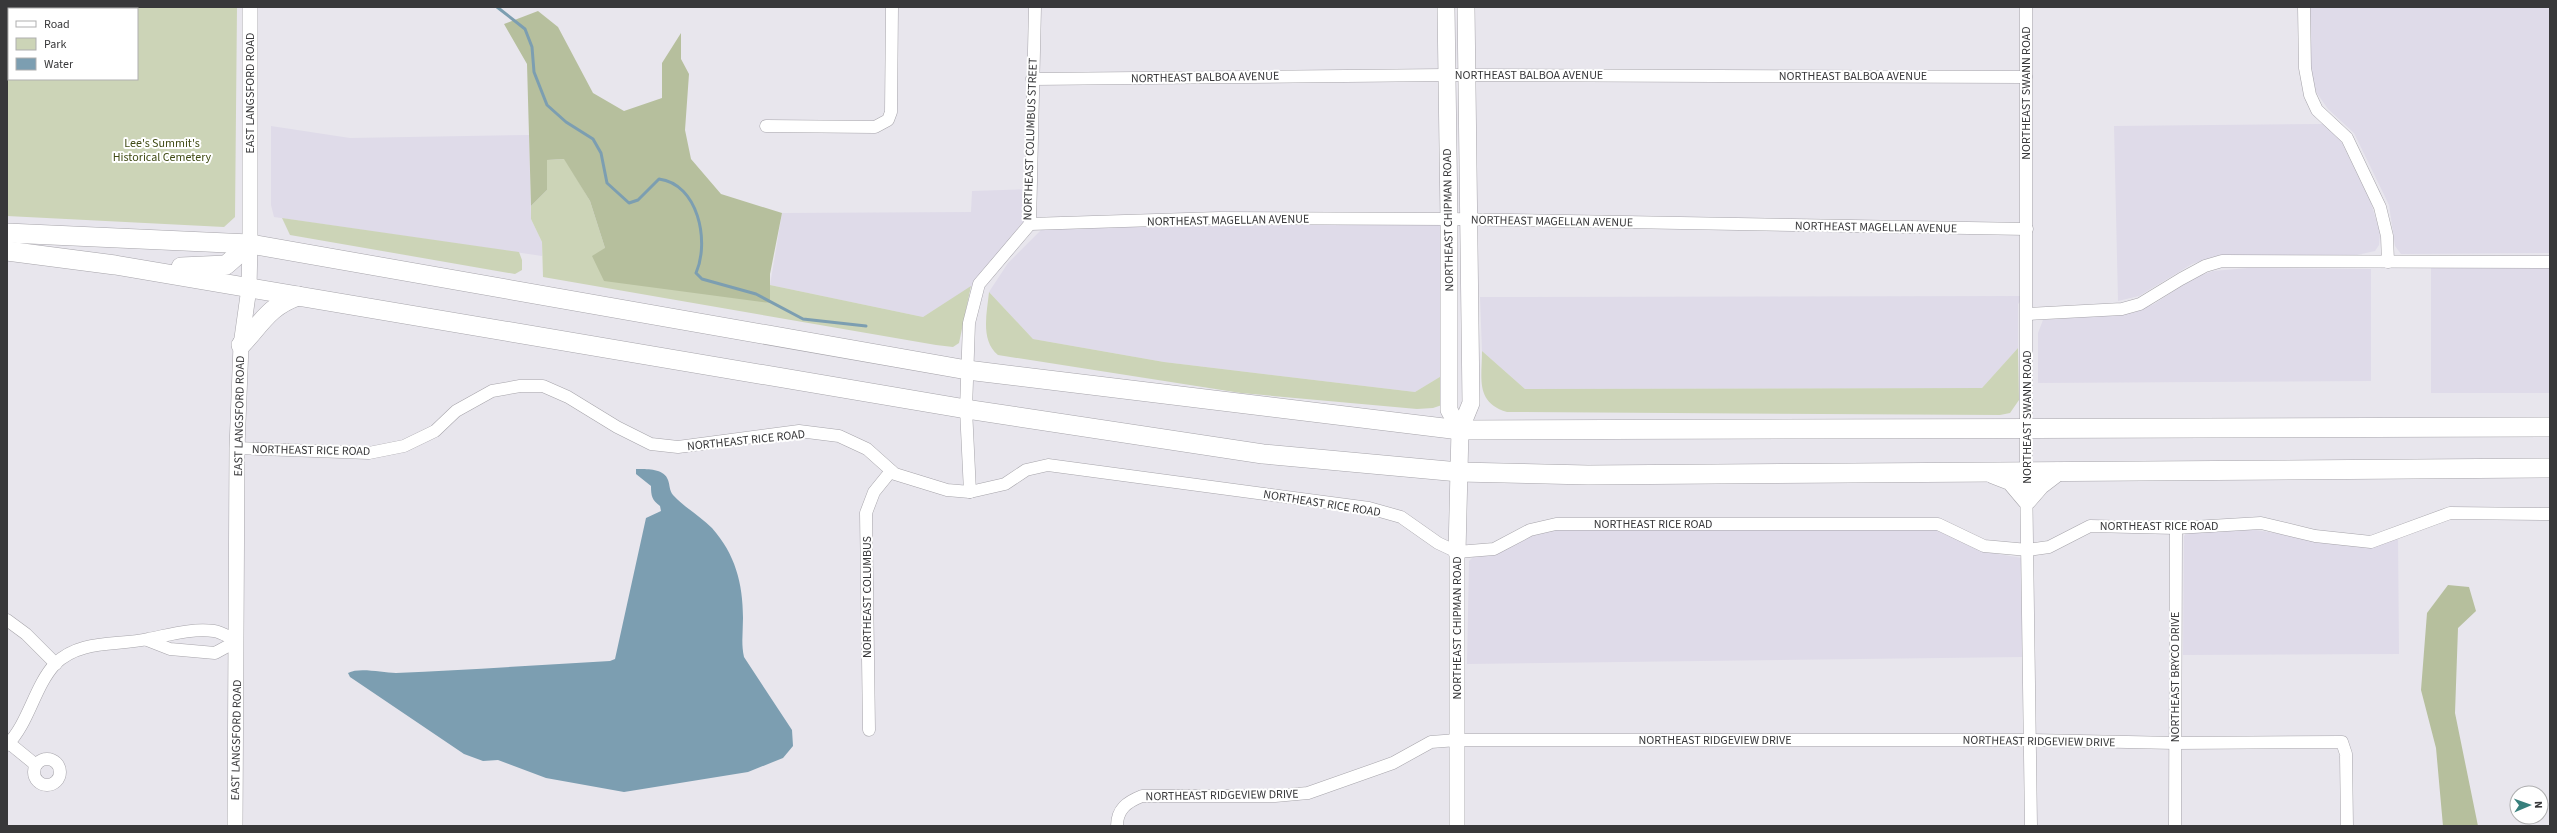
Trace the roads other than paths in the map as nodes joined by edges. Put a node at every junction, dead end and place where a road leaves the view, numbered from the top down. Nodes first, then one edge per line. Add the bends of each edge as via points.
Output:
1 (250, 7) edge
2 (892, 7) edge
3 (1035, 7) edge
4 (1446, 7) edge
5 (1466, 7) edge
6 (2026, 7) edge
7 (2304, 7) edge
8 (1446, 75) junction
9 (1467, 75) junction
10 (2026, 76) junction
11 (1032, 79) junction
12 (766, 126) dead end
13 (1449, 219) junction
14 (1469, 220) junction
15 (1030, 224) junction
16 (2027, 228) junction
17 (7, 232) edge
18 (250, 244) junction
19 (7, 251) edge
20 (2388, 262) junction
21 (2550, 262) edge
22 (115, 265) junction
23 (249, 288) junction
24 (298, 296) junction
25 (1470, 310) junction
26 (1449, 312) junction
27 (2026, 314) junction
28 (241, 345) junction
29 (966, 370) junction
30 (966, 410) junction
31 (2550, 427) edge
32 (2026, 429) junction
33 (1460, 430) junction
34 (237, 448) junction
35 (2550, 468) edge
36 (891, 471) junction
37 (1459, 472) junction
38 (1988, 472) junction
39 (2026, 472) junction
40 (2057, 472) junction
41 (970, 492) junction
42 (2027, 500) junction
43 (2550, 514) edge
44 (2176, 528) junction
45 (2028, 550) junction
46 (1457, 552) junction
47 (7, 620) edge
48 (147, 640) junction
49 (237, 641) junction
50 (56, 664) junction
51 (869, 730) dead end
52 (1457, 740) junction
53 (2029, 740) junction
54 (2175, 743) junction
55 (8, 744) edge
56 (36, 765) dead end
57 (235, 826) edge
58 (1117, 826) edge
59 (1457, 826) edge
60 (2031, 826) edge
61 (2175, 826) edge
62 (2347, 826) edge

1 - 18 street, EAST LANGSFORD ROAD
2 - 12 street via 891,112 888,120 875,127
3 - 11 street, NORTHEAST COLUMBUS STREET
4 - 8 main road, NORTHEAST CHIPMAN ROAD
5 - 9 main road, NORTHEAST CHIPMAN ROAD
6 - 10 street, NORTHEAST SWANN ROAD
7 - 20 street via 2305,68 2310,95 2317,110 2347,138 2380,207 2387,236
8 - 9 street, NORTHEAST BALBOA AVENUE
8 - 11 street, NORTHEAST BALBOA AVENUE
8 - 13 main road, NORTHEAST CHIPMAN ROAD
9 - 10 street, NORTHEAST BALBOA AVENUE
9 - 14 main road, NORTHEAST CHIPMAN ROAD
10 - 16 street, NORTHEAST SWANN ROAD
11 - 15 street, NORTHEAST COLUMBUS STREET
13 - 14 street, NORTHEAST MAGELLAN AVENUE
13 - 15 street, NORTHEAST MAGELLAN AVENUE via 1219,218
13 - 26 main road, NORTHEAST CHIPMAN ROAD
14 - 16 street, NORTHEAST MAGELLAN AVENUE
14 - 25 main road, NORTHEAST CHIPMAN ROAD
15 - 29 street, NORTHEAST COLUMBUS STREET via 978,284 969,323
16 - 27 street, NORTHEAST SWANN ROAD
17 - 18 main road
18 - 22 main road via 226,265
18 - 23 street, EAST LANGSFORD ROAD
18 - 29 main road
19 - 22 main road
20 - 21 street
20 - 27 street via 2222,261 2204,266 2140,304 2122,309
22 - 23 main road
23 - 24 main road
23 - 28 street, EAST LANGSFORD ROAD
24 - 28 main road via 272,309
24 - 30 main road
25 - 26 main road
25 - 33 main road, NORTHEAST CHIPMAN ROAD via 1471,403
26 - 33 main road, NORTHEAST CHIPMAN ROAD via 1449,410
27 - 32 street, NORTHEAST SWANN ROAD
28 - 34 street, EAST LANGSFORD ROAD
29 - 30 street, NORTHEAST COLUMBUS STREET
29 - 33 main road
30 - 37 main road via 1263,454
30 - 41 street, NORTHEAST COLUMBUS STREET
31 - 32 main road
32 - 33 main road
32 - 39 street, NORTHEAST SWANN ROAD
33 - 37 main road, NORTHEAST CHIPMAN ROAD
34 - 36 street, NORTHEAST RICE ROAD via 369,453 404,446 435,430 456,411 492,391 520,386 543,386 568,397 651,444 678,447 799,431 839,436 866,449
34 - 49 street, EAST LANGSFORD ROAD
35 - 40 main road
36 - 41 street, NORTHEAST RICE ROAD via 947,490
36 - 51 street, NORTHEAST COLUMBUS via 874,492 866,513
37 - 38 main road via 1588,475
37 - 46 main road, NORTHEAST CHIPMAN ROAD
38 - 39 main road
38 - 42 main road via 2011,481
39 - 40 main road
39 - 42 street, NORTHEAST SWANN ROAD
40 - 42 main road via 2040,485
41 - 46 street, NORTHEAST RICE ROAD via 1005,484 1026,470 1048,465 1369,508 1401,517 1438,543
42 - 45 street, NORTHEAST SWANN ROAD
43 - 44 street, NORTHEAST RICE ROAD via 2450,513 2371,542 2315,536 2261,523
44 - 45 street, NORTHEAST RICE ROAD via 2090,526 2049,547
44 - 54 street, NORTHEAST BRYCO DRIVE
45 - 46 street, NORTHEAST RICE ROAD via 1984,546 1938,524 1556,524 1530,530 1494,549
45 - 53 street, NORTHEAST SWANN ROAD
46 - 52 street, NORTHEAST CHIPMAN ROAD
47 - 50 street via 26,634
48 - 49 street via 169,634 216,631
48 - 49 street via 170,649 215,653
48 - 50 street via 95,644 72,652
49 - 57 street, EAST LANGSFORD ROAD
50 - 55 street
52 - 53 street, NORTHEAST RIDGEVIEW DRIVE
52 - 58 street, NORTHEAST RIDGEVIEW DRIVE via 1431,742 1394,763 1308,793 1275,796 1142,796 1129,801 1121,809
52 - 59 street, NORTHEAST CHIPMAN ROAD
53 - 54 street, NORTHEAST RIDGEVIEW DRIVE
53 - 60 street, NORTHEAST SWANN ROAD
54 - 61 street, NORTHEAST BRYCO DRIVE
54 - 62 street, NORTHEAST RIDGEVIEW DRIVE via 2342,742 2346,754
55 - 56 street

